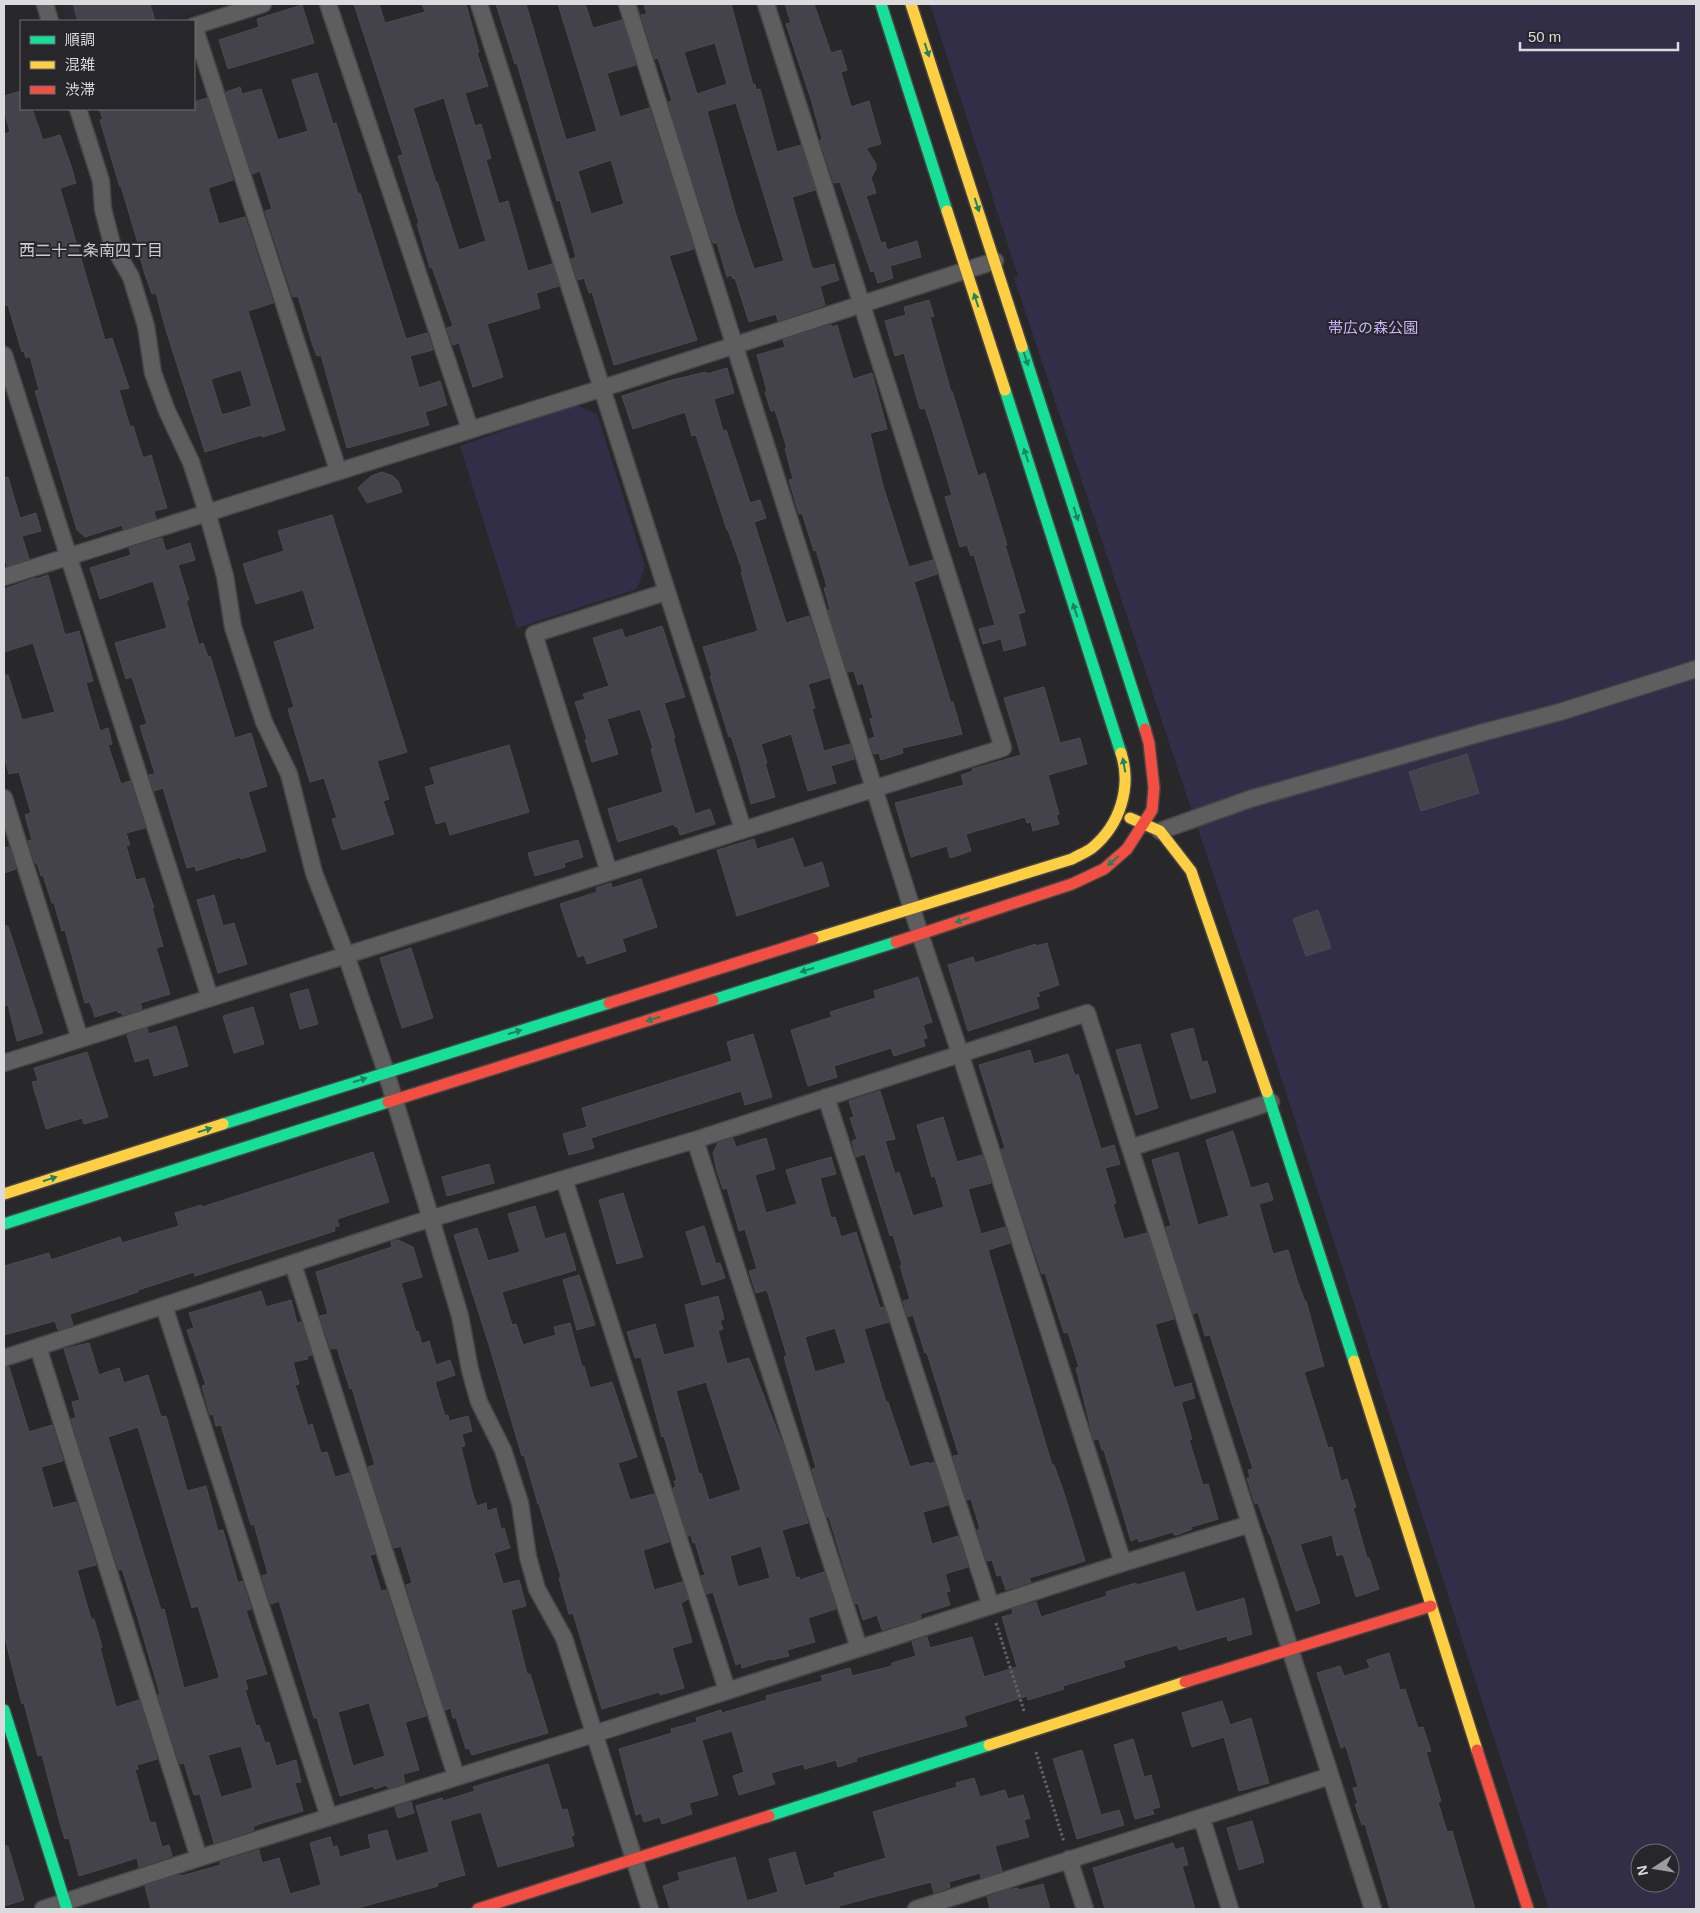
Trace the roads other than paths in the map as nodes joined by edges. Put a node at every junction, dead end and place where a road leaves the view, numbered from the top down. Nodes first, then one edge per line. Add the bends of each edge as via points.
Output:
1 (45, 4) edge
2 (263, 4) edge
3 (328, 4) edge
4 (479, 4) edge
5 (627, 4) edge
6 (766, 4) edge
7 (882, 4) edge
8 (912, 4) edge
9 (50, 20) edge
10 (195, 26) edge
11 (195, 29) edge
12 (78, 110) edge
13 (995, 261) junction
14 (966, 270) junction
15 (863, 304) junction
16 (734, 346) junction
17 (4, 355) edge
18 (603, 388) junction
19 (470, 429) junction
20 (338, 470) junction
21 (206, 512) junction
22 (67, 557) junction
23 (4, 577) edge
24 (666, 592) junction
25 (1696, 670) edge
26 (874, 787) junction
27 (4, 798) edge
28 (1120, 812) junction
29 (1144, 824) junction
30 (743, 828) junction
31 (1160, 832) junction
32 (610, 872) junction
33 (912, 908) junction
34 (920, 934) junction
35 (346, 955) junction
36 (210, 998) junction
37 (80, 1039) junction
38 (960, 1053) junction
39 (4, 1063) edge
40 (386, 1072) junction
41 (826, 1097) junction
42 (394, 1101) junction
43 (1272, 1102) junction
44 (695, 1140) junction
45 (1130, 1148) junction
46 (564, 1179) junction
47 (4, 1194) edge
48 (431, 1219) junction
49 (4, 1224) edge
50 (293, 1264) junction
51 (164, 1306) junction
52 (38, 1347) junction
53 (4, 1358) edge
54 (1250, 1524) junction
55 (1123, 1563) junction
56 (991, 1606) junction
57 (1431, 1606) junction
58 (859, 1648) junction
59 (1289, 1649) junction
60 (727, 1690) junction
61 (4, 1710) edge
62 (594, 1734) junction
63 (456, 1776) junction
64 (1330, 1776) junction
65 (329, 1816) junction
66 (1202, 1818) junction
67 (199, 1858) junction
68 (634, 1859) junction
69 (1070, 1859) junction
70 (66, 1906) edge
71 (941, 1906) edge
72 (43, 1909) edge
73 (478, 1909) edge
74 (650, 1909) edge
75 (916, 1909) edge
76 (1085, 1909) edge
77 (1230, 1909) edge
78 (1373, 1909) edge
79 (1528, 1909) edge

1 - 9 street
2 - 10 street
3 - 19 street
4 - 18 street
5 - 16 street
6 - 15 street
7 - 14 street
8 -> 13 street
11 - 20 street
12 - 21 street via 101,181 103,209 112,244 131,277 146,326 153,374 190,462
13 - 14 street
13 -> 29 street via 1149,743 1154,788 1152,810
14 - 15 street
28 -> 14 street via 1125,793 1125,766
15 - 16 street
15 - 26 street via 1003,748
16 - 18 street
16 - 26 street
17 - 22 street
18 - 19 street
18 - 24 street
19 - 20 street
20 - 21 street
21 - 22 street
21 - 35 street via 225,576 233,627 264,722 289,774 314,873
22 - 23 street
22 - 36 street
24 - 30 street
24 - 32 street via 534,634
25 - 31 street via 1560,712 1250,799
26 - 30 street
26 - 33 street
27 - 37 street
28 - 29 street
28 - 33 street via 1092,848 1072,859
29 - 31 street
29 -> 34 street via 1127,849 1104,869 1072,884
30 - 32 street
31 - 43 street via 1192,870
32 - 35 street
33 - 34 street
40 -> 33 street
34 - 38 street
34 -> 42 street
35 - 36 street
35 - 40 street
36 - 37 street
37 - 39 street
38 - 41 street
38 - 45 street via 1087,1013
38 - 55 street
40 - 42 street
47 -> 40 street
41 - 44 street
41 - 56 street
42 - 48 street
42 - 49 street
43 - 45 street
43 - 57 street
44 - 46 street
44 - 58 street
45 - 54 street
46 - 48 street
46 - 60 street
48 - 50 street
48 - 62 street via 460,1316 479,1402 504,1450 520,1503 528,1557 537,1589 564,1638
50 - 51 street
50 - 63 street
51 - 52 street
51 - 65 street
52 - 53 street
52 - 67 street
54 - 55 street
54 - 59 street
55 - 56 street
56 - 58 street
57 - 59 street
57 - 79 street
58 - 60 street
59 - 64 street
59 - 68 street
60 - 62 street
61 - 70 street
62 - 63 street
62 - 68 street
63 - 65 street
64 - 66 street
64 - 78 street
65 - 67 street
66 - 69 street
66 - 77 street
67 - 70 street
68 - 73 street
68 - 74 street
69 - 71 street
69 - 76 street
70 - 72 street
71 - 75 street

